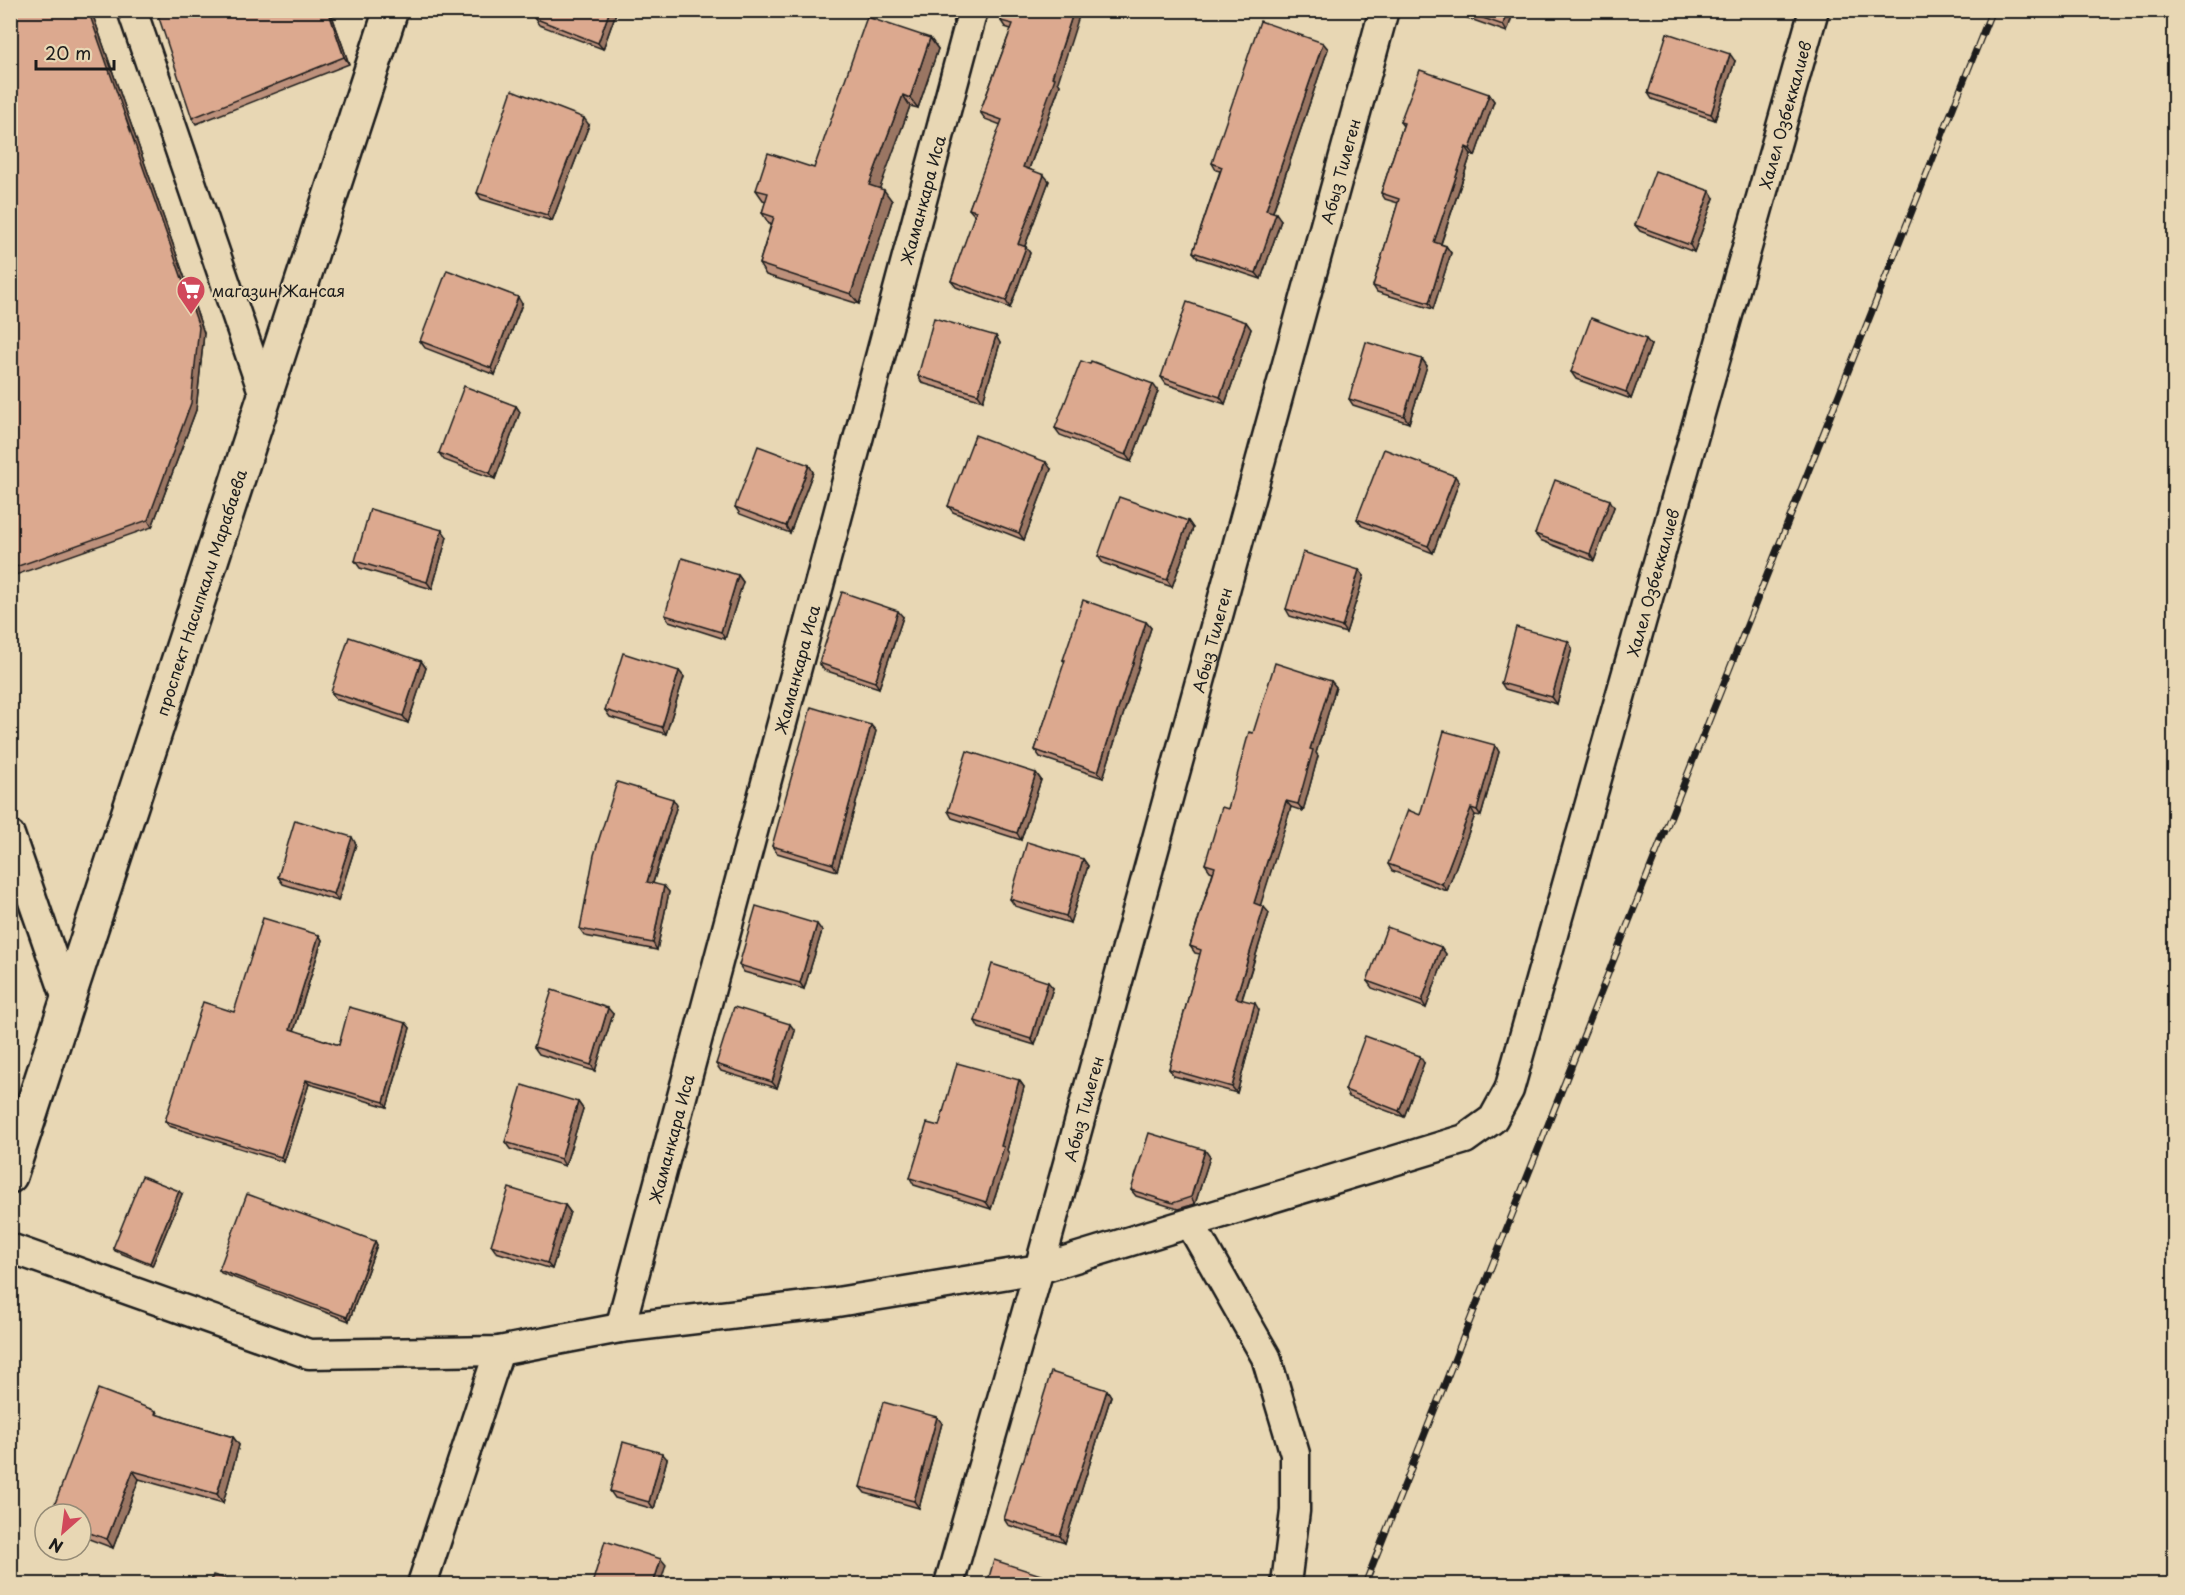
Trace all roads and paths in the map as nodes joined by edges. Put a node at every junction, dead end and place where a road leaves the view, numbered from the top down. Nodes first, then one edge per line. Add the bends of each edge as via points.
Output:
1 (132, 10) edge
2 (391, 10) edge
3 (973, 10) edge
4 (1384, 10) edge
5 (1814, 10) edge
6 (265, 398) junction
7 (10, 835) edge
8 (68, 1002) junction
9 (10, 1176) edge
10 (1190, 1223) junction
11 (10, 1248) edge
12 (1040, 1269) junction
13 (620, 1328) junction
14 (499, 1351) junction
15 (422, 1584) edge
16 (949, 1584) edge
17 (1286, 1584) edge

1 - 6 street
2 - 6 main road, проспект Насипкали Марабаева
3 - 13 street, Жаманкара Иса
4 - 12 street, Абыз Тилеген
5 - 10 street, Халел Озбеккалиев via 1509,1090 1493,1119 1465,1139
6 - 8 main road, проспект Насипкали Марабаева
7 - 8 street
8 - 9 main road, проспект Насипкали Марабаева
10 - 12 street, Халел Озбеккалиев
10 - 17 street via 1266,1357 1295,1454 1295,1511
11 - 14 street, Халел Озбеккалиев via 309,1354
12 - 13 street, Халел Озбеккалиев via 831,1303
12 - 16 street, Абыз Тилеген
13 - 14 street, Халел Озбеккалиев
14 - 15 street

